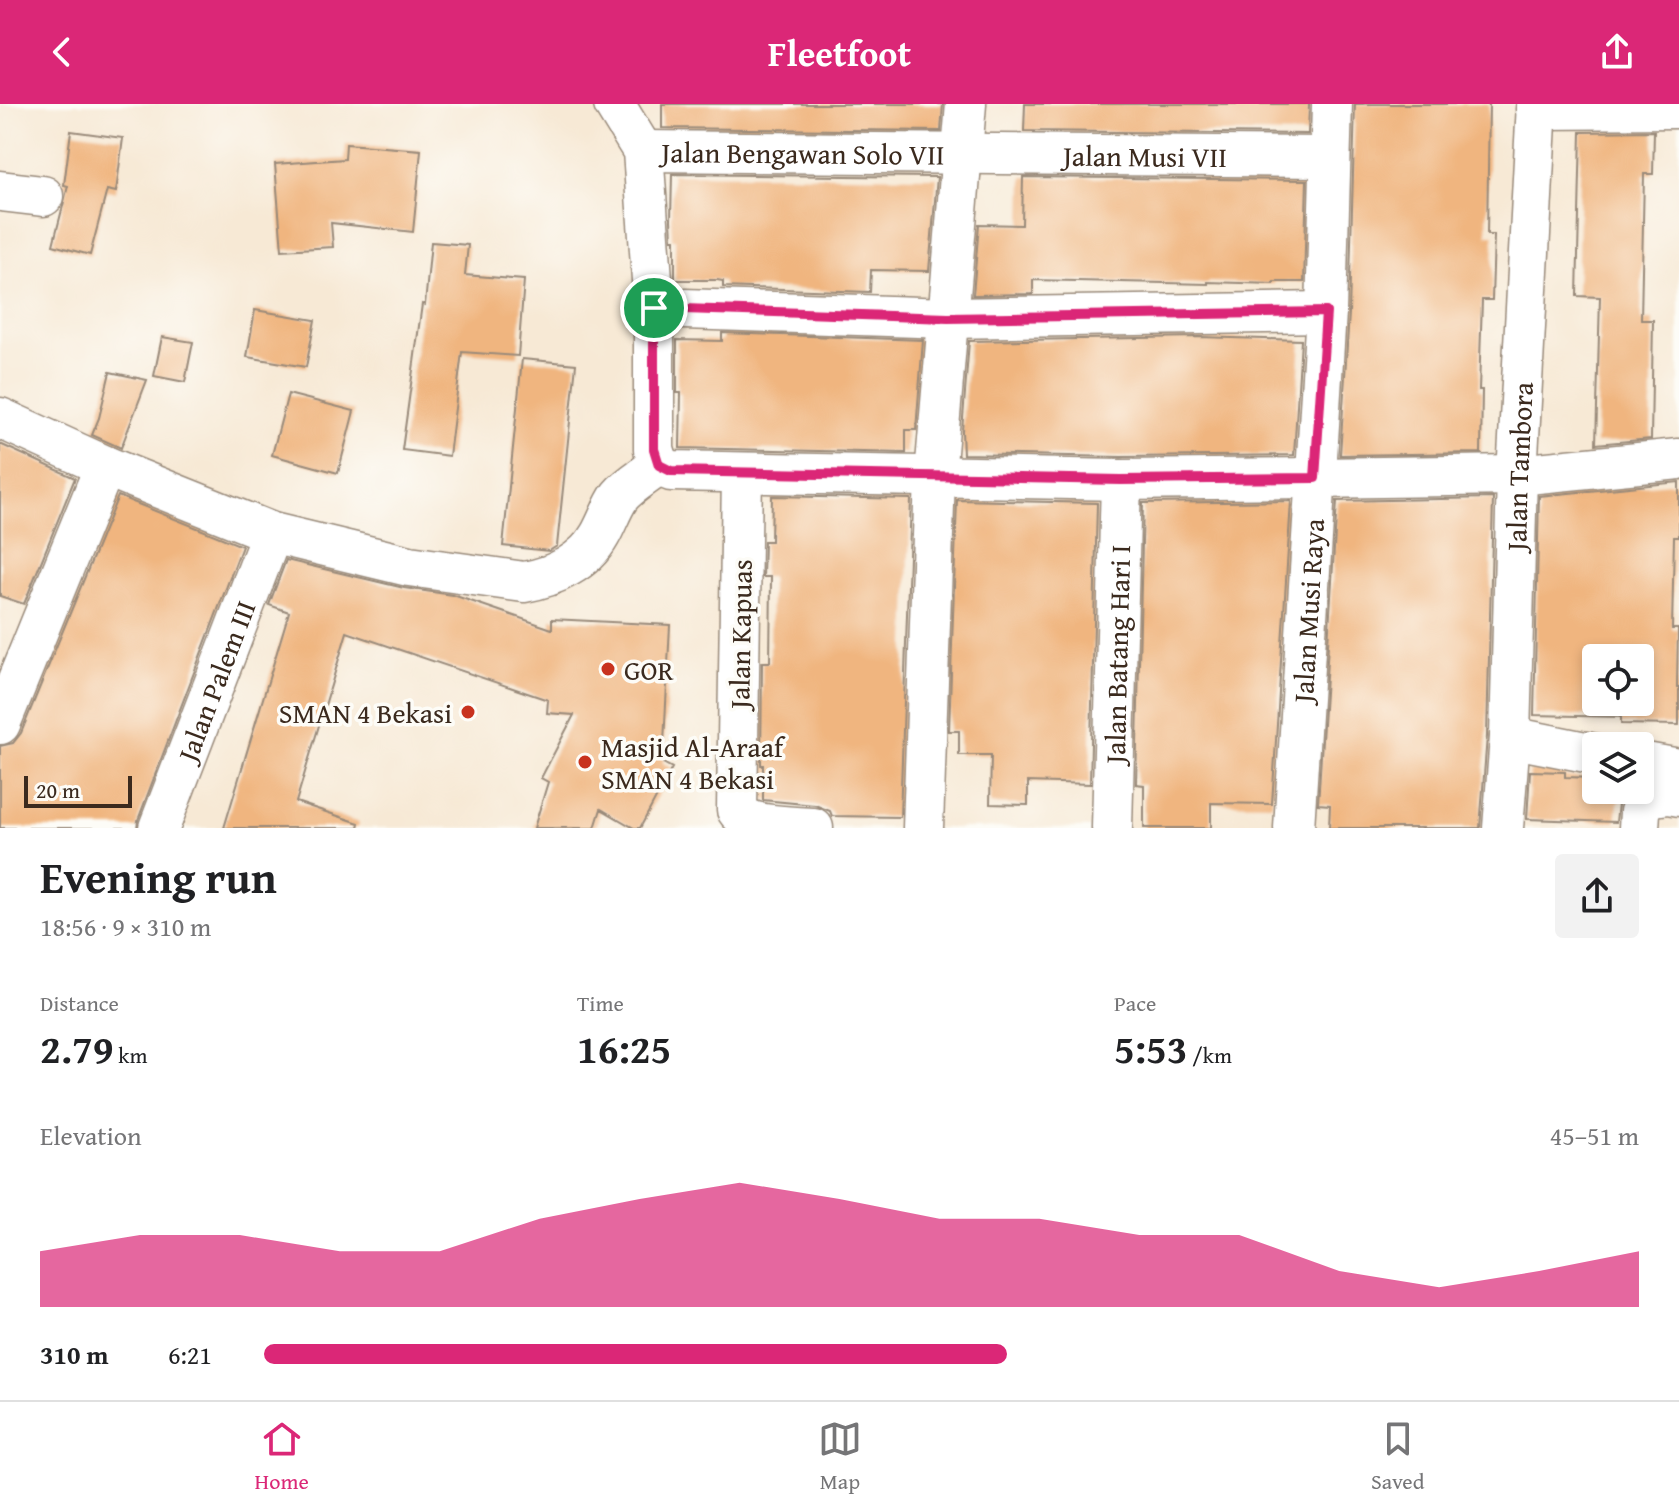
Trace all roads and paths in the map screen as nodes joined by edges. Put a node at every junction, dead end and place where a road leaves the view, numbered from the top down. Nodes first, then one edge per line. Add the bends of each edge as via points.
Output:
1 (614, 104) edge
2 (966, 104) edge
3 (1332, 104) edge
4 (1536, 106) edge
5 (1679, 108) edge
6 (643, 151) junction
7 (962, 154) junction
8 (1329, 157) junction
9 (0, 191) edge
10 (43, 196) dead end
11 (654, 308) junction
12 (1326, 312) junction
13 (948, 318) junction
14 (0, 418) edge
15 (1679, 459) edge
16 (659, 465) junction
17 (105, 466) junction
18 (742, 473) junction
19 (1517, 475) junction
20 (935, 476) junction
21 (1315, 478) junction
22 (1121, 480) junction
23 (272, 533) junction
24 (0, 724) edge
25 (1510, 737) junction
26 (1582, 751) edge
27 (1654, 765) edge
28 (1679, 769) edge
29 (1679, 796) edge
30 (159, 828) edge
31 (813, 828) edge
32 (923, 828) edge
33 (1112, 828) edge
34 (1294, 828) edge
35 (1503, 828) edge
36 (1639, 828) edge

1 - 6 street
2 - 7 street
3 - 8 street, Jalan Musi Raya
4 - 5 street
4 - 19 street, Jalan Tambora
6 - 7 street, Jalan Bengawan Solo VII
6 - 11 street
7 - 8 street, Jalan Musi VII
7 - 13 street
8 - 12 street, Jalan Musi Raya
9 - 10 street
11 - 13 street
11 - 16 street via 654,449
12 - 13 street
12 - 21 street, Jalan Musi Raya
13 - 20 street
14 - 17 street
15 - 19 street
16 - 18 street via 671,471
16 - 23 street via 620,496 587,554 532,581 409,566
17 - 23 street
17 - 24 street
18 - 20 street
18 - 31 street, Jalan Kapuas via 737,810 753,822
19 - 21 street
19 - 25 street, Jalan Tambora
20 - 22 street
20 - 32 street
21 - 22 street
21 - 34 street, Jalan Musi Raya
22 - 33 street, Jalan Batang Hari I
23 - 30 street, Jalan Palem III
25 - 26 street
25 - 35 street, Jalan Tambora
27 - 28 street
29 - 36 street via 1646,797

